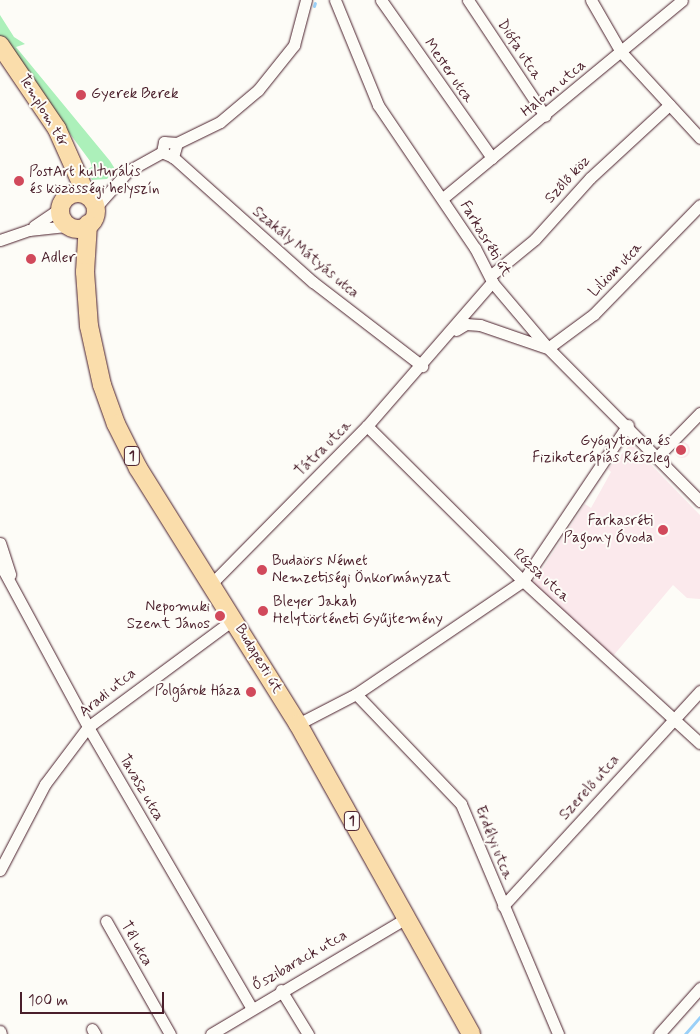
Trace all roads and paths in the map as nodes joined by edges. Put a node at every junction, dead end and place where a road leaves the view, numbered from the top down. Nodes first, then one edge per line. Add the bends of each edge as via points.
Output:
1 (306, 0) edge
2 (335, 0) edge
3 (381, 0) edge
4 (468, 0) edge
5 (590, 0) edge
6 (682, 0) edge
7 (0, 45) edge
8 (621, 52) junction
9 (669, 105) junction
10 (544, 116) junction
11 (700, 138) edge
12 (177, 143) junction
13 (162, 152) junction
14 (173, 157) junction
15 (492, 158) junction
16 (443, 198) junction
17 (82, 204) junction
18 (700, 205) edge
19 (69, 228) junction
20 (29, 230) junction
21 (0, 240) edge
22 (85, 272) junction
23 (491, 279) junction
24 (452, 333) junction
25 (527, 333) junction
26 (548, 348) junction
27 (422, 366) junction
28 (700, 413) edge
29 (628, 425) junction
30 (367, 426) junction
31 (657, 457) junction
32 (700, 502) edge
33 (0, 543) edge
34 (0, 564) edge
35 (11, 581) junction
36 (523, 581) junction
37 (212, 583) junction
38 (234, 619) junction
39 (700, 691) edge
40 (356, 694) junction
41 (673, 719) junction
42 (298, 724) junction
43 (88, 727) junction
44 (700, 743) edge
45 (0, 870) edge
46 (503, 906) junction
47 (406, 918) junction
48 (106, 921) dead end
49 (700, 988) edge
50 (281, 990) junction
51 (251, 1007) junction
52 (170, 1034) edge
53 (211, 1034) edge
54 (308, 1034) edge
55 (471, 1034) edge
56 (558, 1034) edge
57 (659, 1034) edge

1 - 12 street via 294,45 258,90 220,122
2 - 16 street, Farkasréti út via 378,104
3 - 15 street, Mester utca
4 - 10 street, Diófa utca
5 - 8 street
6 - 8 street, Halom utca
7 - 17 main road, Templom tér / 1 via 48,114 68,153
8 - 9 street
8 - 10 street, Halom utca
9 - 11 street
9 - 23 street, Szőlő köz via 590,178 534,239
10 - 15 street, Halom utca
12 - 13 street via 164,142
12 - 14 street
13 - 14 street, Szakály Mátyás utca
13 - 17 street
14 - 27 street, Szakály Mátyás utca via 313,282
15 - 16 street, Halom utca
16 - 23 street, Farkasréti út
17 - 19 main road
17 - 19 main road, 1
17 - 20 street
17 - 22 main road, Budapesti út / 1
18 - 26 street, Liliom utca via 594,314
19 - 20 street
19 - 22 main road, Budapesti út / 1
20 - 21 street
22 - 37 main road, Budapesti út / 1 via 92,345 111,412 138,468
23 - 24 street, Tátra utca
23 - 25 street, Farkasréti út
24 - 25 street, Tátra utca via 466,324
24 - 27 street, Tátra utca
25 - 26 street, Tátra utca
26 - 29 street
27 - 30 street, Tátra utca
28 - 31 street
29 - 31 street
29 - 36 street
30 - 36 street, Rózsa utca
30 - 37 street, Tátra utca
31 - 32 street
33 - 35 street, Tavasz utca
34 - 35 street, Tavasz utca
35 - 43 street, Tavasz utca
36 - 40 street
36 - 41 street, Rózsa utca
37 - 38 main road, Budapesti út / 1
38 - 42 main road, Budapesti út / 1
38 - 43 street, Aradi utca
39 - 41 street, Szerelő utca
40 - 42 street
40 - 46 street, Erdélyi utca via 461,804
41 - 44 street, Rózsa utca
41 - 46 street, Szerelő utca
42 - 47 main road, Budapesti út / 1
43 - 45 street, Aradi utca via 45,784
43 - 51 street, Tavasz utca
46 - 56 street, Erdélyi utca
47 - 50 street, Őszibarack utca
47 - 55 main road, Budapesti út / 1
48 - 52 street, Tél utca
49 - 57 street
50 - 51 street, Őszibarack utca
50 - 54 street
51 - 53 street, Őszibarack utca

